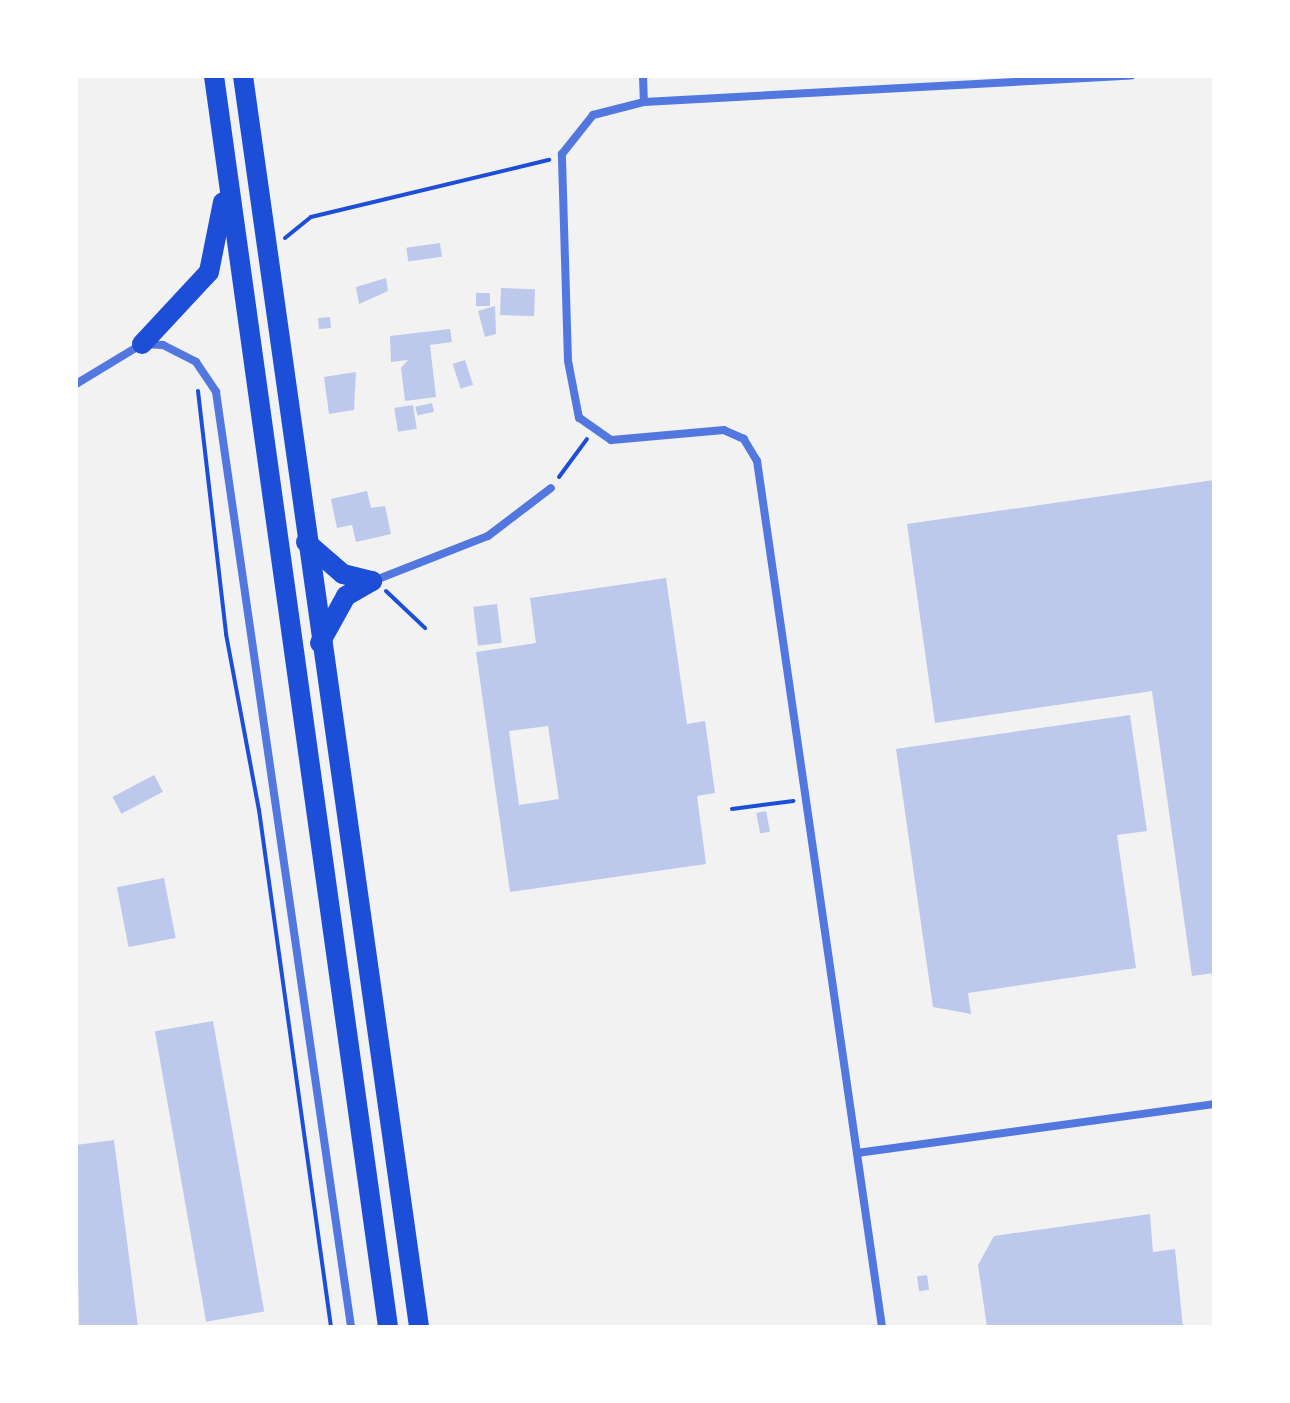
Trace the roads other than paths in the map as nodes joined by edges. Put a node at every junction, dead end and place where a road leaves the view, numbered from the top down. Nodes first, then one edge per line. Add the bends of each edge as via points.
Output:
1 (214, 76) edge
2 (243, 76) edge
3 (643, 76) edge
4 (1131, 76) edge
5 (644, 102) junction
6 (227, 174) junction
7 (142, 344) junction
8 (76, 384) edge
9 (551, 488) road end
10 (306, 542) junction
11 (373, 581) junction
12 (320, 643) junction
13 (1214, 1104) edge
14 (857, 1153) junction
15 (351, 1327) edge
16 (388, 1327) edge
17 (419, 1327) edge
18 (882, 1327) edge

1 - 6 highway
2 - 10 highway
3 - 5 street
4 - 5 street
5 - 14 street via 593,115 562,154 568,361 579,418 593,431 628,441 724,430 744,439 757,461
6 - 7 highway via 209,272
6 - 16 highway
7 - 8 street
7 - 15 street via 188,356 216,392
9 - 11 street via 488,536
10 - 11 highway via 343,574
10 - 12 highway
11 - 12 highway via 346,596
12 - 17 highway
13 - 14 street
14 - 18 street

